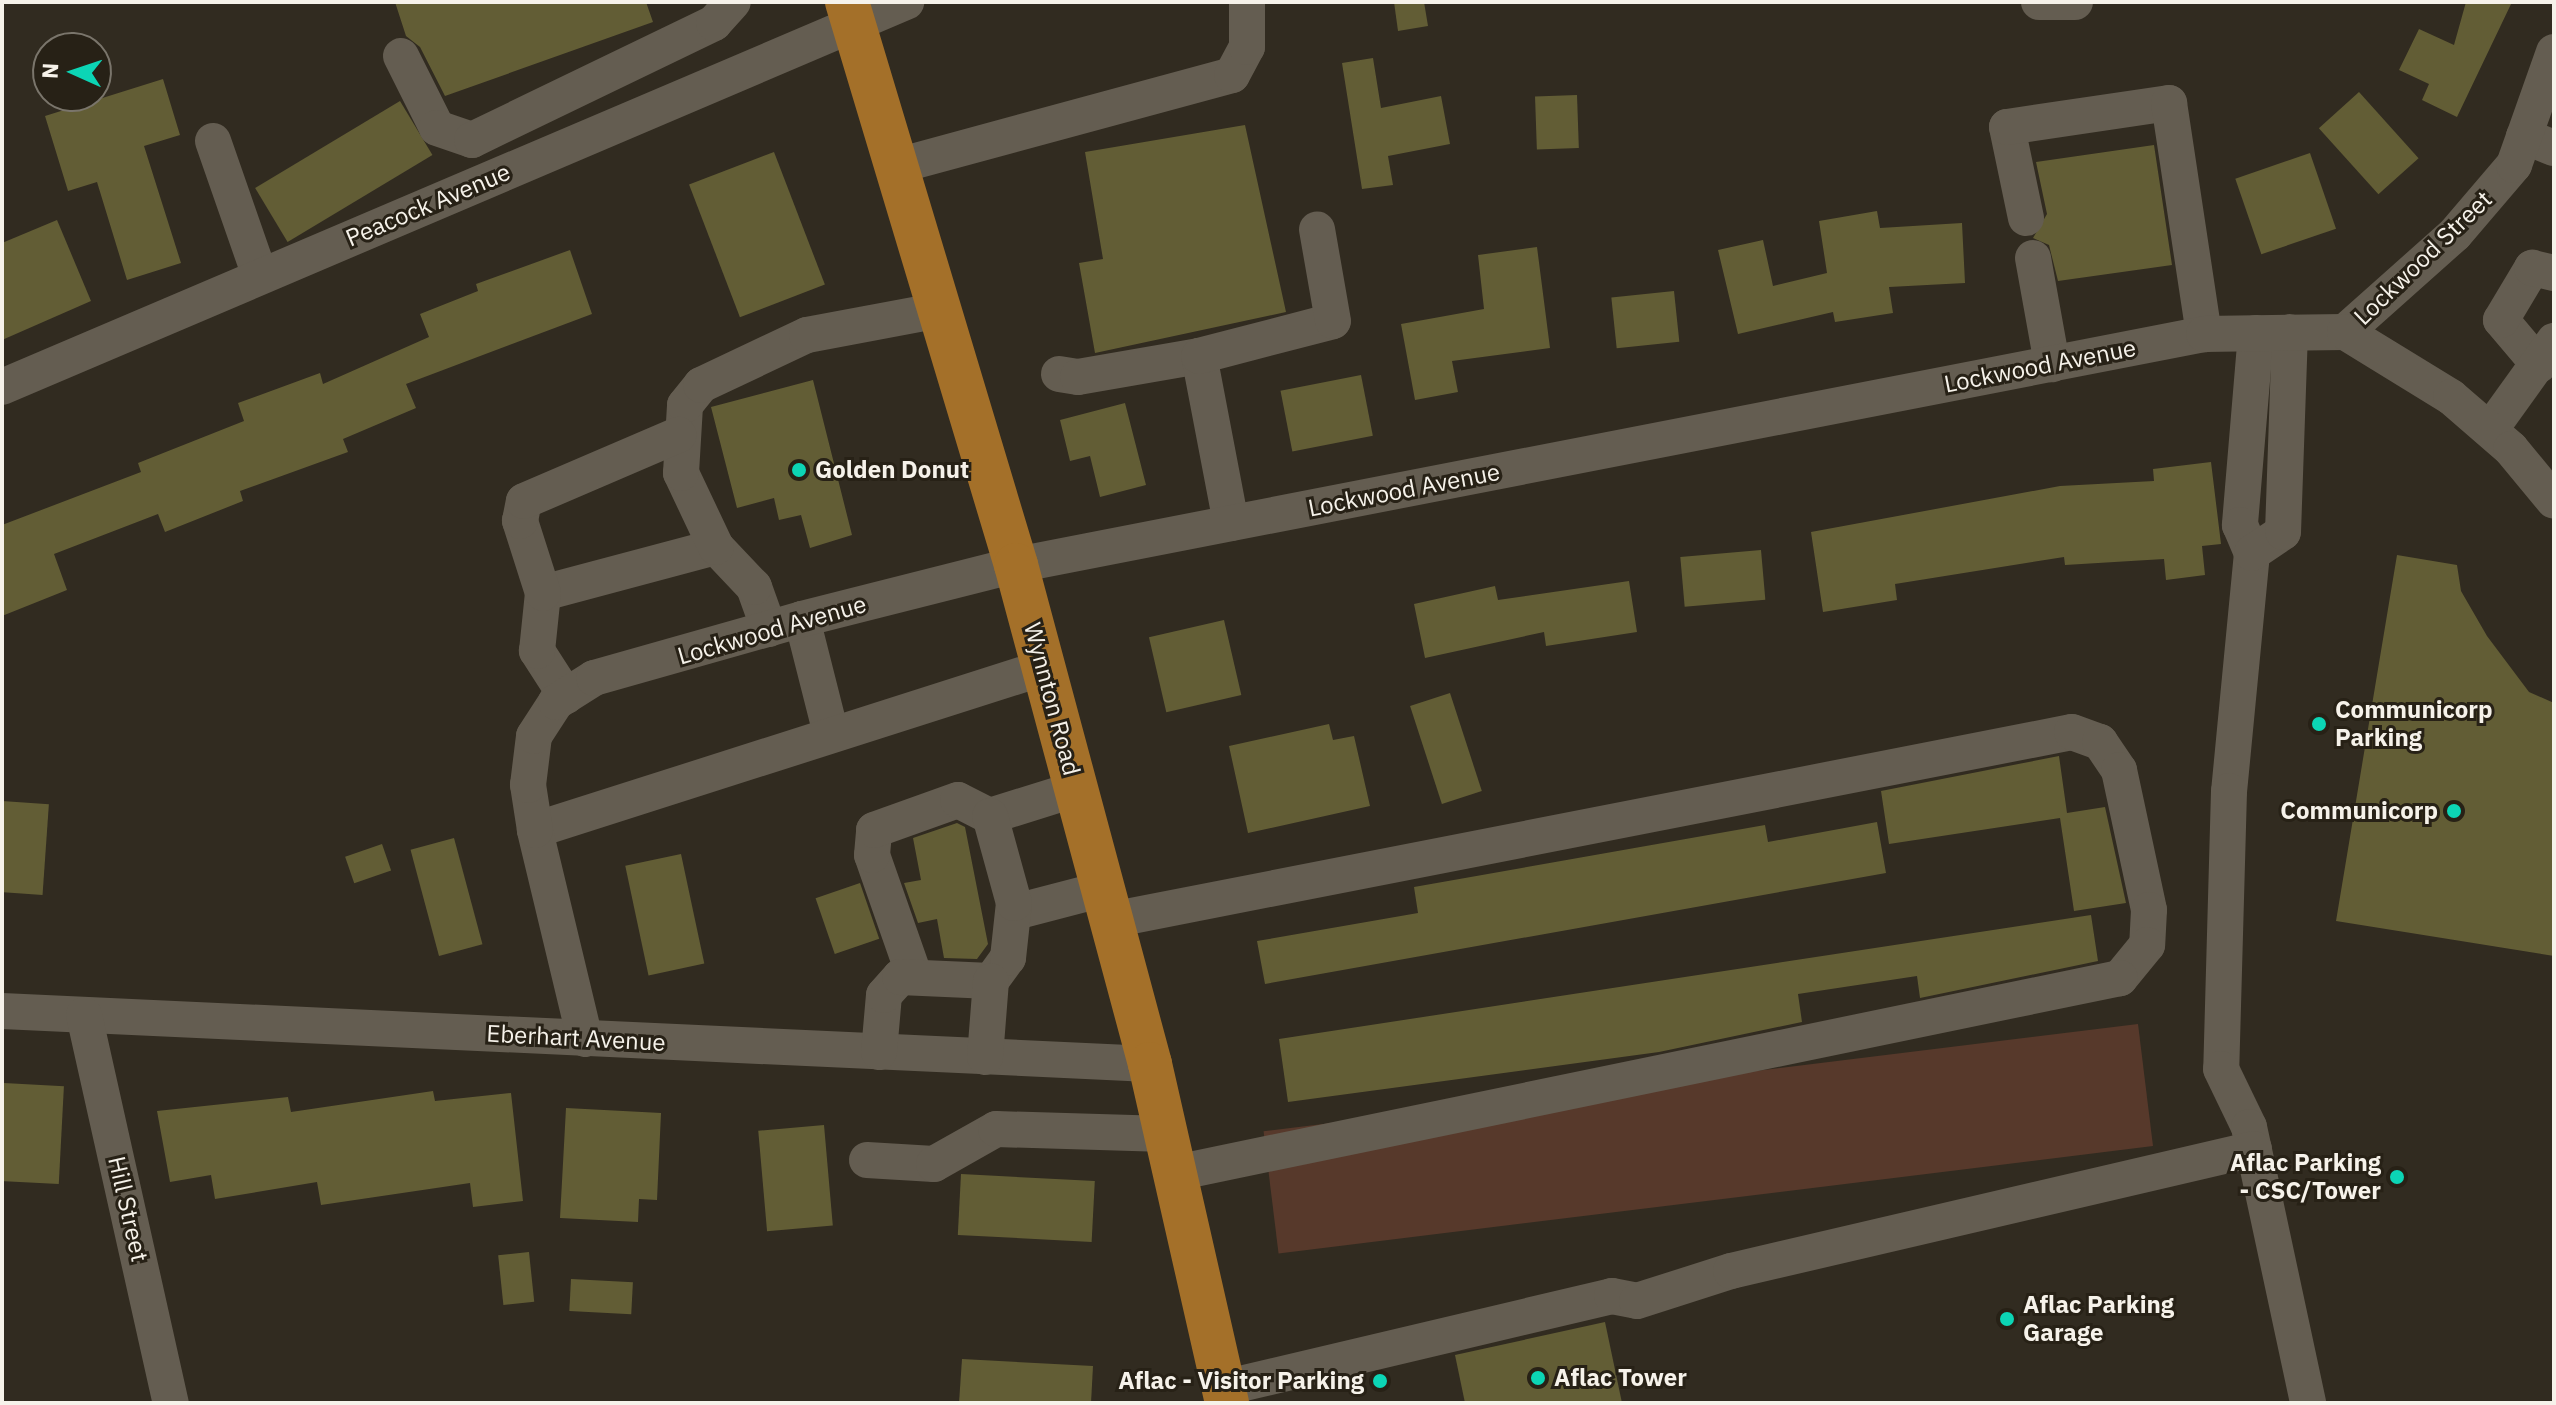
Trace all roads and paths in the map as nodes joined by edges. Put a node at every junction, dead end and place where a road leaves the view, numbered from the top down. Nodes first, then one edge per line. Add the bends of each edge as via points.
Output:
1 (733, 2) edge
2 (906, 2) edge
3 (1247, 2) edge
4 (2039, 2) edge
5 (2075, 2) edge
6 (851, 13) edge
7 (2554, 52) edge
8 (401, 56) dead end
9 (213, 141) dead end
10 (2539, 142) edge
11 (897, 166) junction
12 (2026, 218) dead end
13 (1317, 229) dead end
14 (2033, 258) dead end
15 (2554, 273) edge
16 (260, 276) junction
17 (940, 310) junction
18 (2345, 332) junction
19 (2273, 333) junction
20 (2204, 334) junction
21 (2546, 353) edge
22 (1199, 356) junction
23 (2052, 364) junction
24 (1059, 374) dead end
25 (2, 387) edge
26 (2490, 430) junction
27 (678, 435) junction
28 (2554, 501) edge
29 (1231, 523) junction
30 (716, 547) junction
31 (1016, 565) junction
32 (543, 593) junction
33 (785, 624) junction
34 (1043, 668) junction
35 (566, 696) junction
36 (831, 734) junction
37 (1076, 789) junction
38 (990, 816) junction
39 (535, 830) junction
40 (1107, 904) junction
41 (1015, 912) junction
42 (914, 975) junction
43 (991, 981) junction
44 (2, 1011) edge
45 (84, 1015) junction
46 (585, 1039) junction
47 (879, 1052) junction
48 (985, 1057) junction
49 (1150, 1064) junction
50 (2254, 1149) junction
51 (1170, 1153) junction
52 (867, 1160) dead end
53 (1225, 1395) edge
54 (171, 1403) edge
55 (2308, 1403) edge

1 - 8 street via 714,23 472,140 437,128
2 - 6 street, Peacock Avenue
3 - 11 street via 1247,47 1232,75
4 - 5 street
6 - 11 main road, Wynnton Road
6 - 16 street, Peacock Avenue
7 - 10 street, Lockwood Street
9 - 16 street
10 - 18 street, Lockwood Street via 2486,200
11 - 17 main road, Wynnton Road
12 - 20 street via 2007,127 2169,103
13 - 22 street via 1333,321
14 - 23 street
15 - 21 street via 2532,268 2501,320
16 - 25 street, Peacock Avenue
17 - 27 street via 807,335 701,385 685,405
17 - 31 main road, Wynnton Road
18 - 19 street, Lockwood Avenue
18 - 26 street via 2451,397
19 - 20 street, Lockwood Avenue
19 - 50 street via 2240,525 2252,553 2229,791 2221,1069
20 - 23 street, Lockwood Avenue
21 - 26 street
22 - 24 street via 1078,377
22 - 29 street
23 - 29 street, Lockwood Avenue
26 - 28 street
27 - 30 street via 681,473
27 - 32 street via 524,501 520,521
29 - 31 street, Lockwood Avenue
30 - 32 street
30 - 33 street
31 - 33 street, Lockwood Avenue
31 - 34 main road, Wynnton Road
32 - 35 street via 537,651
33 - 35 street, Lockwood Avenue via 594,678
33 - 36 street
34 - 36 street
34 - 37 main road, Wynnton Road
35 - 39 street, Lockwood Avenue via 534,736 528,785
36 - 39 street
37 - 38 street
37 - 40 main road, Wynnton Road
38 - 41 street
38 - 42 street via 958,800 874,830 872,855
39 - 46 street, Lockwood Avenue
40 - 41 street
40 - 49 main road, Wynnton Road
40 - 51 street via 2072,732 2100,742 2119,770 2149,910 2147,945 2120,978
41 - 43 street via 1008,958
42 - 43 street
42 - 47 street via 900,977 884,995
43 - 48 street
44 - 45 street, Eberhart Avenue
45 - 46 street, Eberhart Avenue
45 - 54 street, Hill Street
46 - 47 street, Eberhart Avenue
47 - 48 street, Eberhart Avenue
48 - 49 street, Eberhart Avenue
49 - 51 main road, Wynnton Road
50 - 53 street via 1731,1271 1637,1301 1612,1296
50 - 55 street
51 - 52 street via 996,1129 934,1164
51 - 53 main road, Wynnton Road

